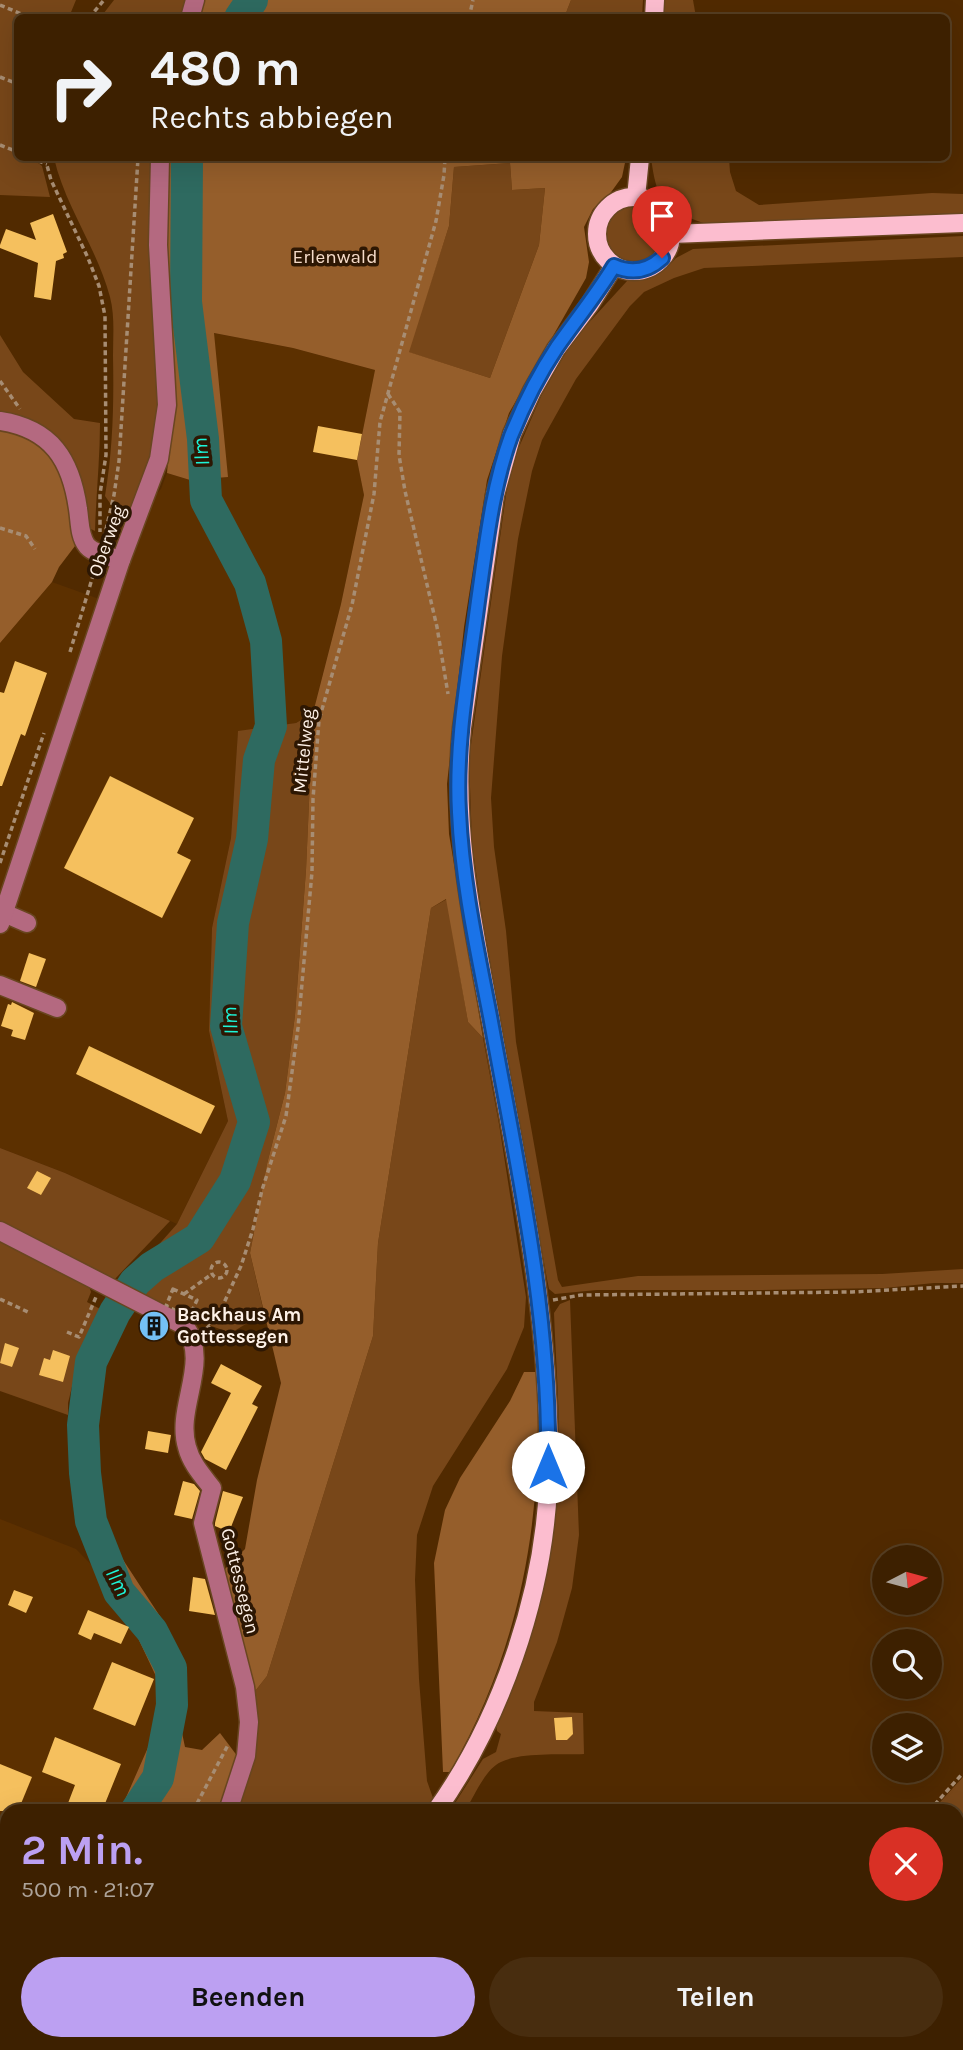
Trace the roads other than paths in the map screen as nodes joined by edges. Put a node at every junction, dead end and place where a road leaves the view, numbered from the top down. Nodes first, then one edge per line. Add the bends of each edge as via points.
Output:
1 (160, 161) edge
2 (640, 161) edge
3 (636, 197) junction
4 (963, 223) edge
5 (671, 234) junction
6 (614, 266) junction
7 (0, 421) edge
8 (121, 560) junction
9 (2, 919) edge
10 (27, 923) dead end
11 (0, 985) edge
12 (57, 1008) dead end
13 (0, 1231) edge
14 (230, 1804) edge
15 (440, 1804) edge

1 - 8 street, Oberweg via 158,245 167,405 159,478
2 - 3 main road
3 - 5 main road via 652,201 663,211
3 - 6 main road via 611,204 598,224 598,246
4 - 5 main road
5 - 6 main road via 666,252 654,265 632,271
6 - 15 main road via 532,391 502,465 458,767 465,876 540,1301 548,1400 548,1491 533,1591 521,1633 499,1696
7 - 8 street via 40,435 65,460 82,538 88,547
8 - 9 street, Oberweg
9 - 10 street
11 - 12 street
13 - 14 street, Gottessegen via 185,1326 193,1338 186,1444 212,1488 203,1522 248,1712 246,1756

